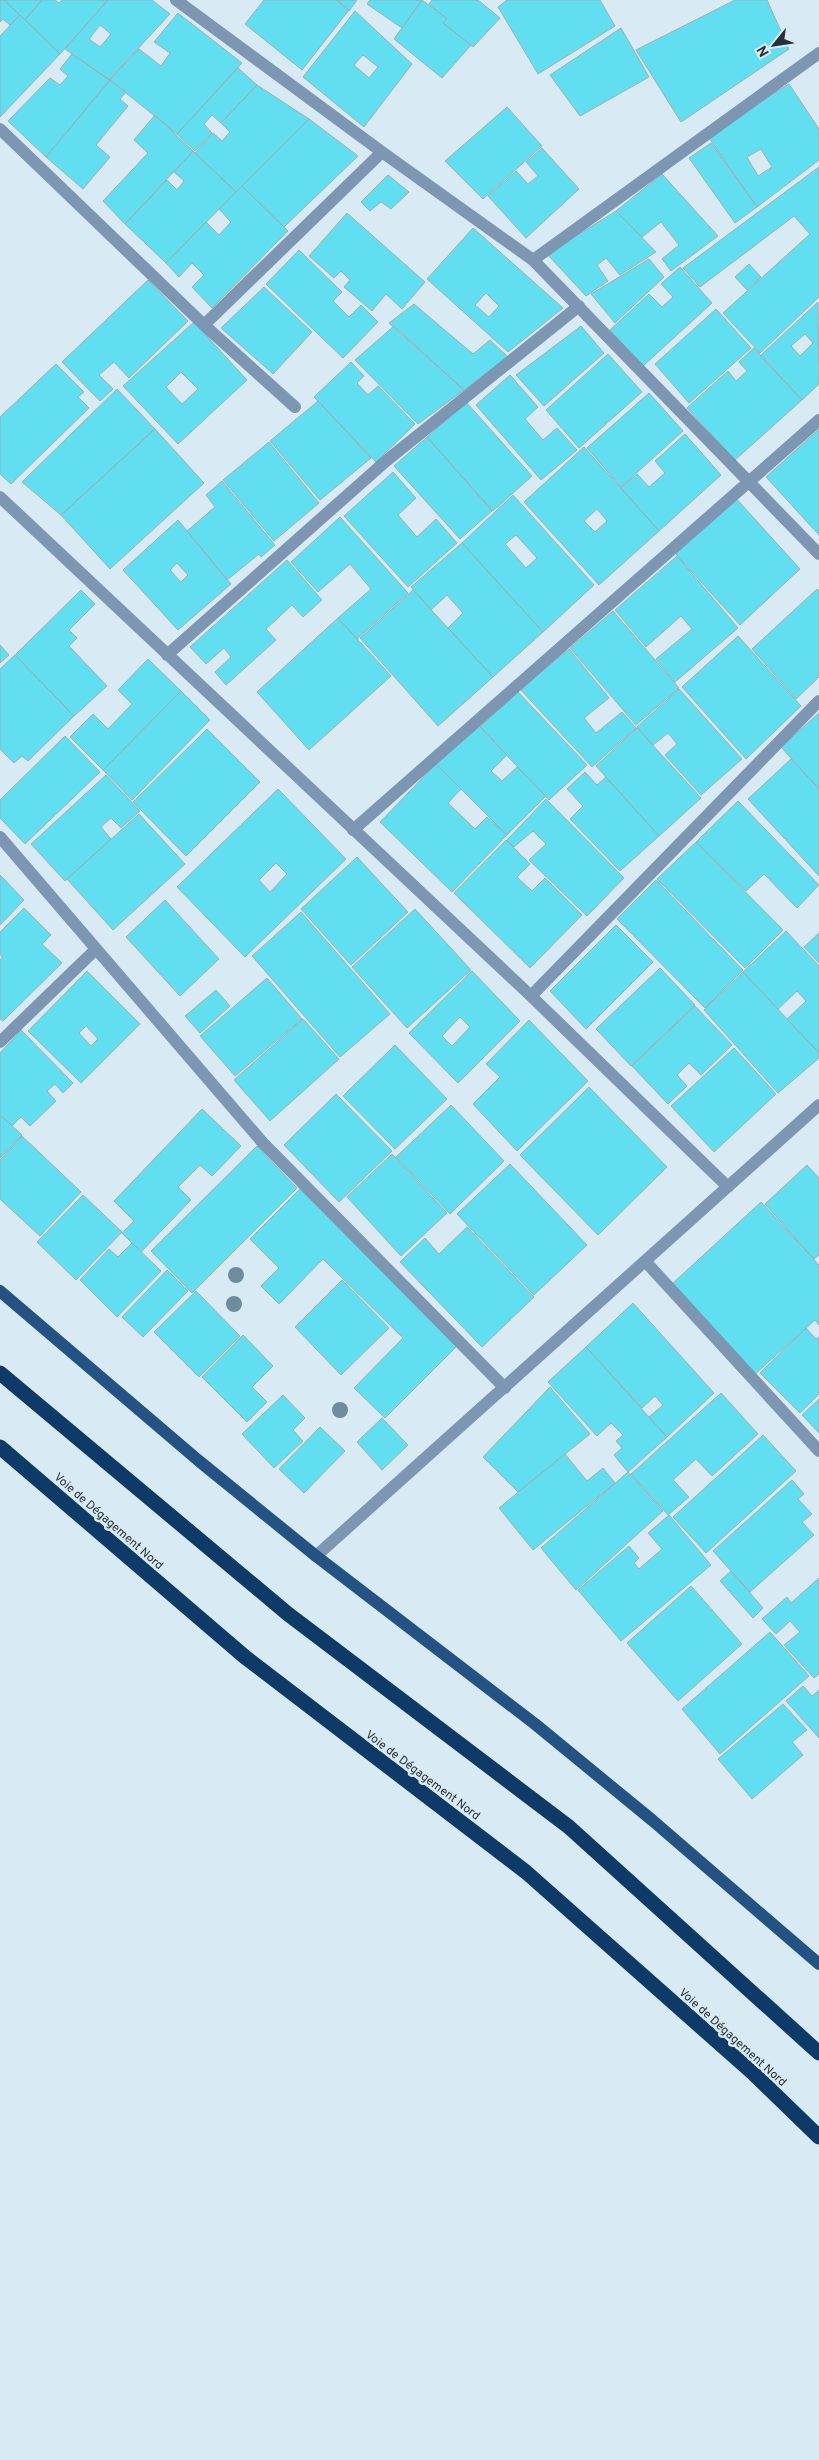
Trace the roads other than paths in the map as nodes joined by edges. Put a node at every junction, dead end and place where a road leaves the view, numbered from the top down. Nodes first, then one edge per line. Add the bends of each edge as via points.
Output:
1 (176, 0) edge
2 (819, 53) edge
3 (0, 129) edge
4 (382, 152) junction
5 (533, 260) junction
6 (579, 306) junction
7 (204, 325) junction
8 (296, 407) dead end
9 (819, 420) edge
10 (748, 482) junction
11 (0, 498) edge
12 (819, 554) edge
13 (167, 655) junction
14 (819, 701) edge
15 (353, 830) junction
16 (0, 837) edge
17 (95, 950) junction
18 (531, 996) junction
19 (0, 1042) edge
20 (819, 1106) edge
21 (728, 1187) junction
22 (645, 1261) junction
23 (0, 1291) edge
24 (0, 1374) edge
25 (505, 1388) junction
26 (0, 1447) edge
27 (819, 1451) edge
28 (316, 1556) junction
29 (819, 1964) edge
30 (819, 2053) edge
31 (819, 2137) edge

1 - 4 street
2 - 5 street
3 - 7 street
4 - 5 street
4 - 7 street
5 - 6 street
6 - 10 street
6 - 13 street via 386,462
7 - 8 street
9 - 10 street
10 - 12 street
10 - 15 street
11 - 13 street
13 - 15 street
14 - 18 street
15 - 18 street
16 - 17 street
17 - 19 street
17 - 25 street via 262,1143
18 - 21 street
20 - 21 street
21 - 22 street
22 - 25 street
22 - 27 street
23 - 28 main road via 139,1411
24 - 30 highway via 288,1614 569,1827
25 - 28 street
26 - 31 highway, Voie de Dégagement Nord via 245,1657 526,1872 754,2074
28 - 29 main road via 535,1724

